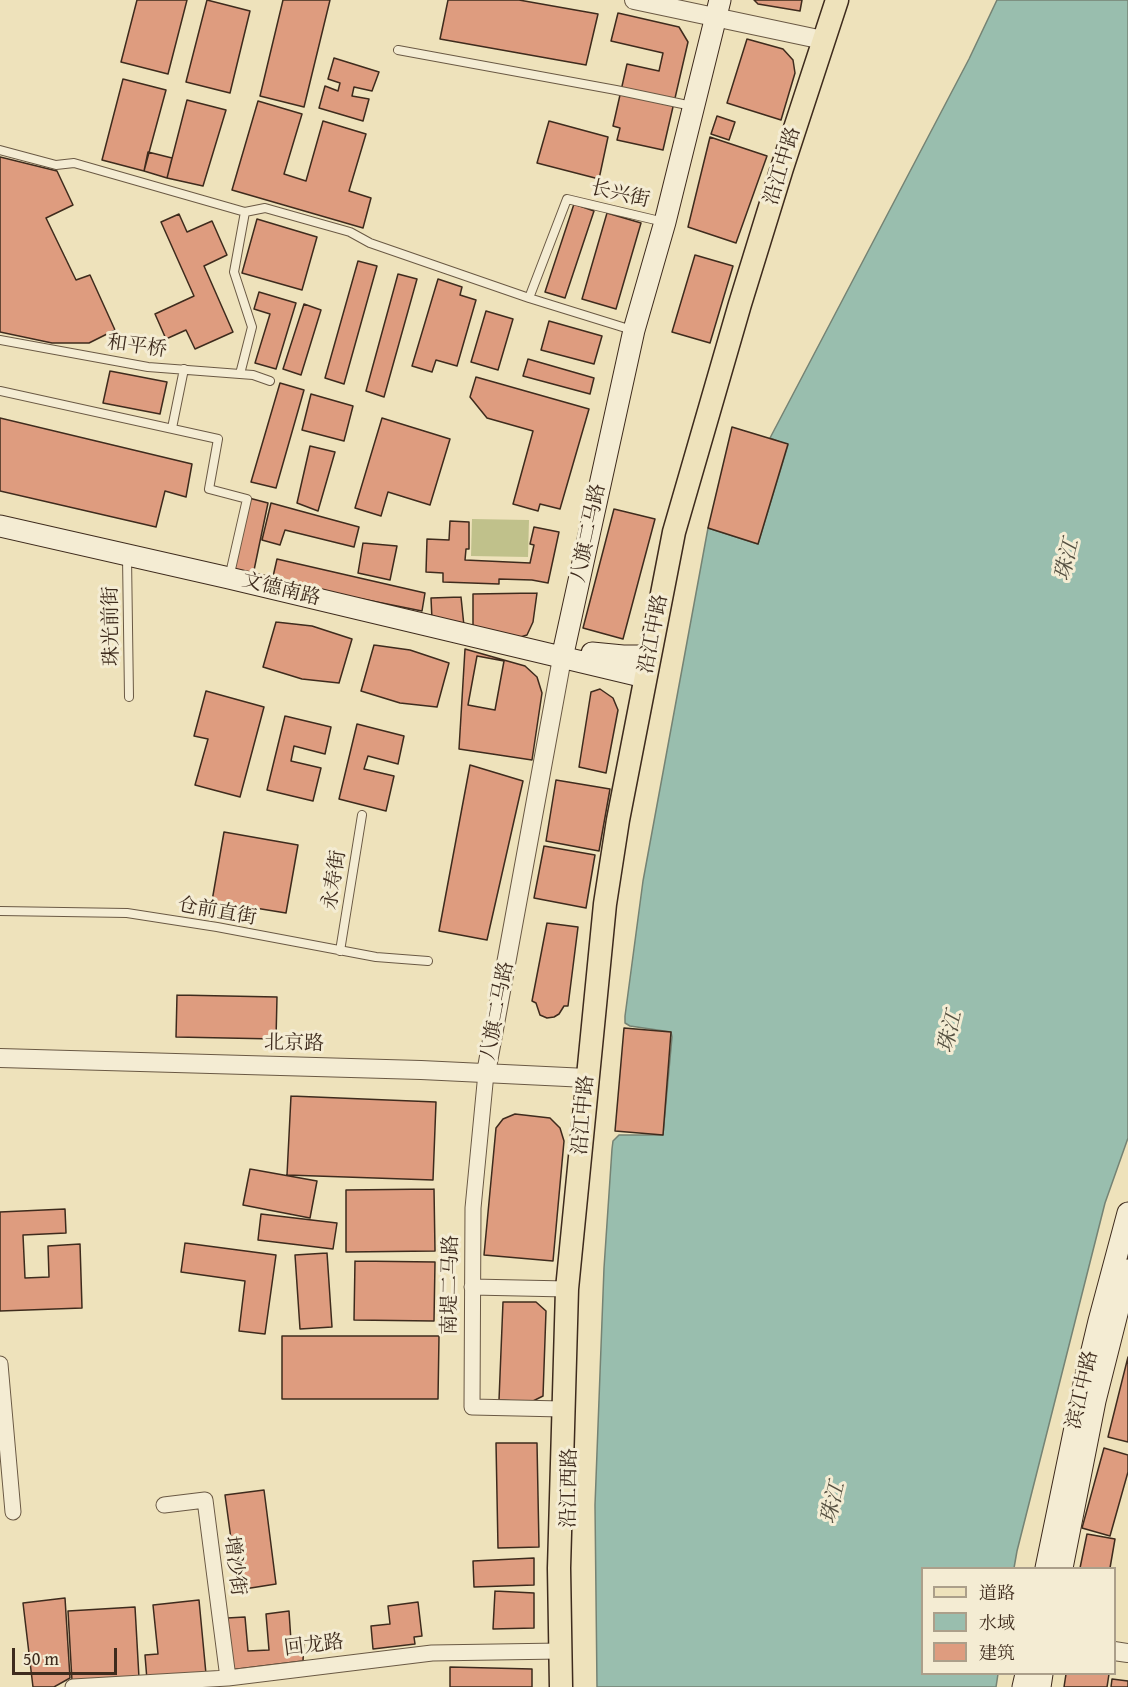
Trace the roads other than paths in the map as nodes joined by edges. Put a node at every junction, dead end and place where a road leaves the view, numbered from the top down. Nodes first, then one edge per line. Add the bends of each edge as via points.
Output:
1 (634, 0) edge
2 (837, 0) edge
3 (718, 9) edge
4 (823, 40) junction
5 (398, 50) dead end
6 (694, 106) junction
7 (0, 150) edge
8 (245, 212) junction
9 (665, 222) junction
10 (529, 298) junction
11 (634, 330) junction
12 (0, 340) edge
13 (184, 369) junction
14 (240, 374) junction
15 (270, 381) dead end
16 (0, 391) edge
17 (172, 428) junction
18 (0, 526) edge
19 (127, 554) junction
20 (229, 578) junction
21 (562, 658) junction
22 (647, 666) junction
23 (129, 697) dead end
24 (362, 815) dead end
25 (0, 911) edge
26 (340, 951) junction
27 (428, 960) dead end
28 (0, 1058) edge
29 (486, 1073) junction
30 (588, 1078) junction
31 (1128, 1213) edge
32 (1128, 1270) edge
33 (472, 1287) junction
34 (572, 1289) junction
35 (0, 1364) edge
36 (562, 1409) junction
37 (165, 1505) dead end
38 (13, 1512) dead end
39 (1046, 1567) edge
40 (1062, 1567) edge
41 (560, 1651) junction
42 (228, 1678) junction
43 (73, 1687) edge
44 (561, 1687) edge
45 (571, 1687) edge

1 - 3 street
2 - 4 main road, 沿江中路
3 - 4 street
3 - 6 main road, 八旗二马路
4 - 22 main road, 沿江中路 via 674,532
5 - 6 lane
6 - 9 main road, 八旗二马路
7 - 8 lane via 56,165 74,163
8 - 10 lane via 265,208 350,232 370,243
8 - 14 lane via 234,272 252,327
9 - 10 lane, 长兴街 via 567,199
9 - 11 main road, 八旗二马路
10 - 11 lane
11 - 21 main road, 八旗二马路
12 - 13 lane, 和平桥 via 148,367
13 - 14 lane, 和平桥
13 - 17 lane
14 - 15 lane, 和平桥
16 - 17 lane
17 - 20 lane via 218,439 209,489 247,499
18 - 19 main road, 文德南路
19 - 20 main road, 文德南路
19 - 23 lane, 珠光前街
20 - 21 main road, 文德南路
21 - 22 main road, 文德南路
21 - 29 street, 八旗二马路
22 - 30 main road, 沿江中路 via 605,904
24 - 26 lane, 永寿街
25 - 26 lane, 仓前直街 via 127,913
26 - 27 lane, 仓前直街
28 - 29 street, 北京路
29 - 30 street, 北京路
29 - 33 street, 南堤二马路 via 473,1208
30 - 34 main road, 沿江中路
31 - 39 main road, 滨江中路 via 1101,1310
32 - 40 main road, 滨江中路 via 1095,1401
33 - 34 street
33 - 36 street, 南堤二马路 via 472,1407
34 - 36 main road, 沿江西路
34 - 45 main road, 沿江西路
35 - 38 street
36 - 41 main road, 沿江西路
37 - 42 street, 增沙街 via 205,1500
41 - 42 street, 回龙路 via 432,1653
41 - 44 main road, 沿江西路
42 - 43 street, 回龙路

